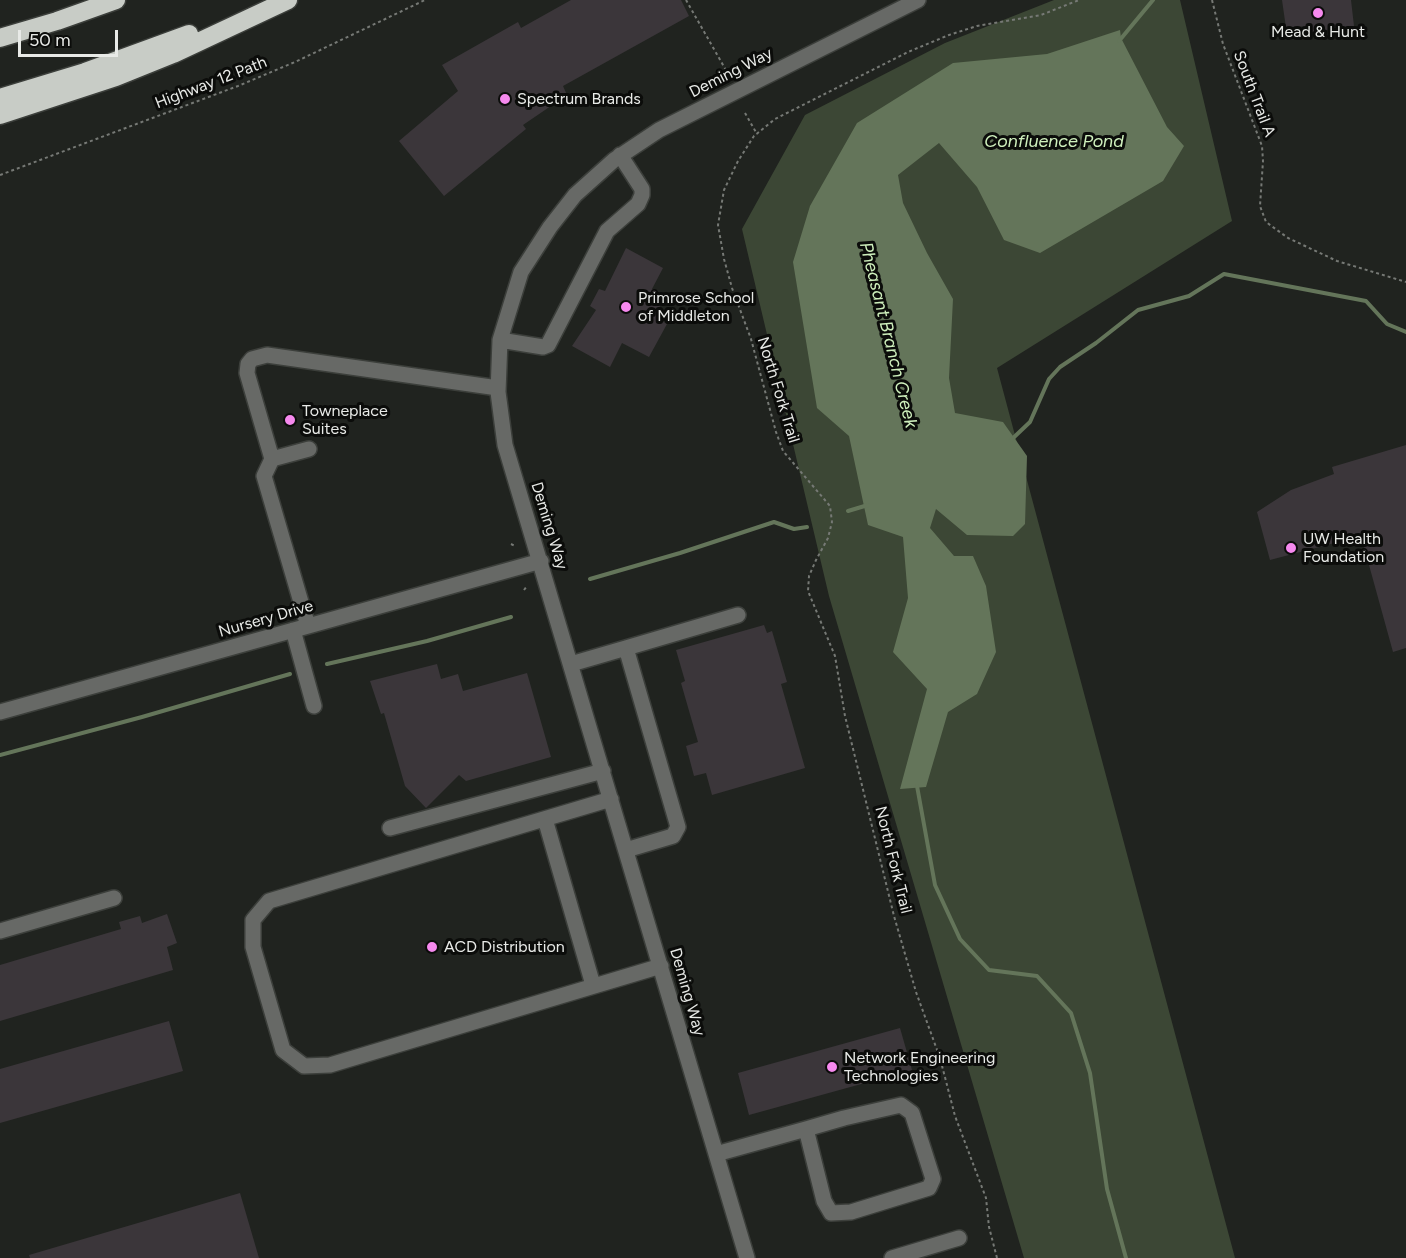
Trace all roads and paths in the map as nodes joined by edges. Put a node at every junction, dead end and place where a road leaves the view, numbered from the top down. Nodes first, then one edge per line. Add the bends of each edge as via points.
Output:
1 (116, 0) edge
2 (279, 0) edge
3 (288, 0) edge
4 (425, 0) edge
5 (686, 0) edge
6 (918, 0) edge
7 (1079, 0) edge
8 (1212, 0) edge
9 (57, 21) junction
10 (0, 32) edge
11 (0, 38) edge
12 (727, 72) dead end
13 (0, 98) edge
14 (745, 113) dead end
15 (0, 115) edge
16 (757, 134) junction
17 (620, 155) junction
18 (0, 175) edge
19 (1406, 282) edge
20 (500, 340) junction
21 (498, 388) junction
22 (309, 449) dead end
23 (272, 459) junction
24 (511, 544) dead end
25 (515, 546) dead end
26 (541, 561) junction
27 (527, 586) dead end
28 (524, 590) dead end
29 (738, 615) dead end
30 (308, 626) junction
31 (292, 630) junction
32 (626, 648) junction
33 (571, 664) junction
34 (314, 706) dead end
35 (0, 712) edge
36 (603, 771) junction
37 (612, 799) junction
38 (545, 819) junction
39 (390, 828) dead end
40 (626, 850) junction
41 (114, 898) dead end
42 (0, 931) edge
43 (661, 966) junction
44 (593, 985) junction
45 (806, 1129) junction
46 (716, 1154) junction
47 (959, 1238) dead end
48 (747, 1258) edge
49 (892, 1258) edge
50 (997, 1258) edge

1 - 9 highway
2 - 13 highway via 130,57
3 - 15 highway via 116,77
4 - 18 path, Highway 12 Path via 238,86
5 - 12 path
6 - 17 street, Deming Way via 658,130
7 - 16 path, North Fork Trail via 1041,15 977,26 938,39 775,119
8 - 19 path, South Trail A via 1223,45 1262,146 1260,206 1266,222 1288,238 1337,261
9 - 10 highway
9 - 11 highway
14 - 16 path
16 - 50 path, North Fork Trail via 724,190 718,225 724,260 783,451 830,506 828,538 809,576 808,591 835,656 845,716 894,916 955,1116 986,1198
17 - 20 street, Deming Way via 576,195 550,227 521,272
17 - 20 street via 642,195 638,204 607,231 548,345
20 - 21 street, Deming Way
21 - 23 street via 267,355 252,358 247,373
21 - 26 street, Deming Way via 505,445
22 - 23 street
23 - 30 street via 264,476
24 - 25 path
26 - 30 street, Nursery Drive
26 - 33 street, Deming Way
27 - 28 path
29 - 32 street
30 - 31 street, Nursery Drive
31 - 34 street
31 - 35 street, Nursery Drive
32 - 33 street
32 - 40 street via 678,826 673,836
33 - 36 street, Deming Way
36 - 37 street, Deming Way
36 - 39 street
37 - 38 street
37 - 40 street, Deming Way
38 - 44 street
38 - 44 street via 269,901 253,920 253,947 283,1050 304,1066 330,1065
40 - 43 street, Deming Way
41 - 42 street
43 - 44 street
43 - 46 street, Deming Way
45 - 45 street via 901,1105 912,1113 933,1179 929,1188 851,1212 831,1213 824,1201
45 - 46 street
46 - 48 street, Deming Way
47 - 49 street

